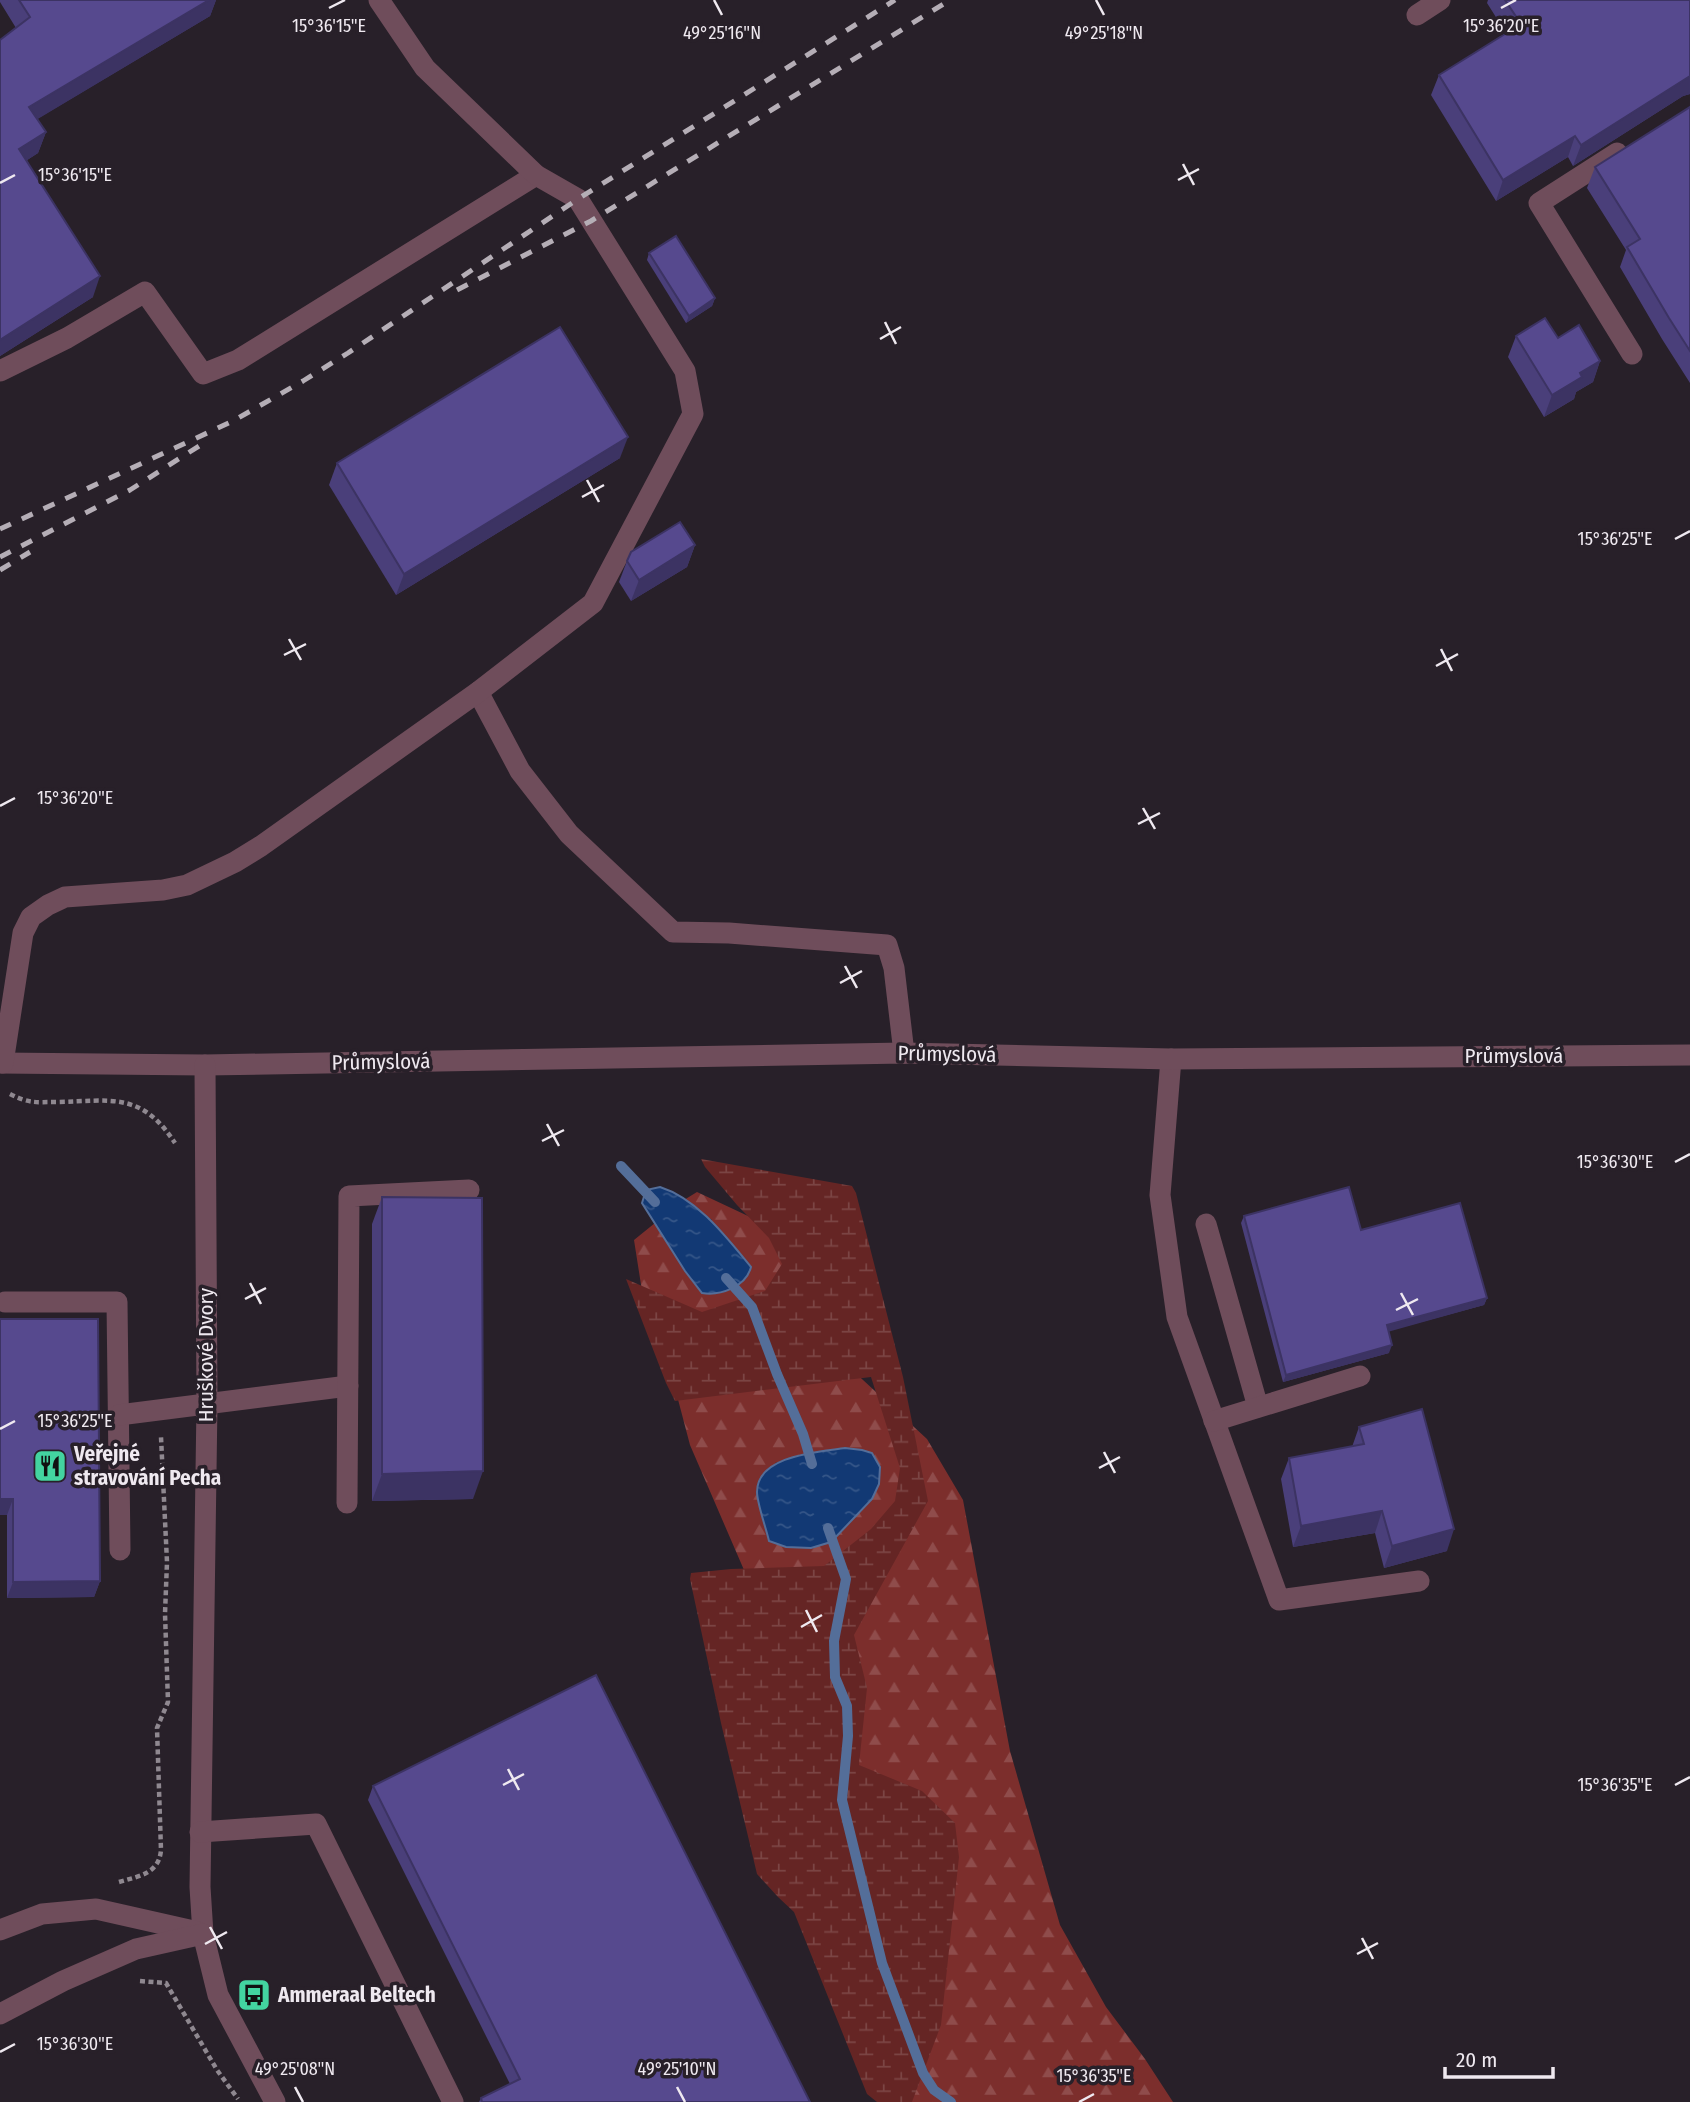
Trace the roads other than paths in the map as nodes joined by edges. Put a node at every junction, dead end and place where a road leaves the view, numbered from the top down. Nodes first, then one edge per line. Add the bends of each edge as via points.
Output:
1 (379, 0) edge
2 (1440, 0) edge
3 (1417, 15) dead end
4 (1632, 144) edge
5 (536, 175) junction
6 (1632, 354) dead end
7 (0, 371) edge
8 (478, 692) junction
9 (904, 1053) junction
10 (1690, 1055) edge
11 (1171, 1059) junction
12 (1, 1063) edge
13 (205, 1065) junction
14 (469, 1189) dead end
15 (1206, 1224) dead end
16 (5, 1303) dead end
17 (1360, 1376) dead end
18 (348, 1386) junction
19 (207, 1403) junction
20 (1258, 1407) junction
21 (120, 1415) junction
22 (1214, 1421) junction
23 (347, 1503) dead end
24 (120, 1550) dead end
25 (1419, 1581) dead end
26 (200, 1832) junction
27 (0, 1930) edge
28 (204, 1934) junction
29 (0, 2014) edge
30 (275, 2102) edge
31 (453, 2102) edge

1 - 5 street via 425,68
2 - 3 street
4 - 6 street via 1539,203
5 - 7 street via 238,360 204,374 145,292
5 - 8 street via 578,199 685,371 693,414 593,603
8 - 9 street via 520,771 569,834 673,932 887,944
8 - 12 street via 235,862 187,885 163,890 65,897 31,918 23,933
9 - 11 street, Průmyslová
9 - 13 street, Průmyslová
10 - 11 street, Průmyslová
11 - 22 street via 1160,1195 1177,1317
12 - 13 street
13 - 19 street, Hruškové Dvory
14 - 18 street via 349,1196
15 - 20 street
16 - 21 street via 117,1302
17 - 20 street
18 - 19 street
18 - 23 street
19 - 21 street
19 - 26 street, Hruškové Dvory
20 - 22 street
21 - 24 street
22 - 25 street via 1279,1600
26 - 28 street, Hruškové Dvory
26 - 31 street via 316,1824
27 - 28 street via 42,1914 96,1909
28 - 29 street via 136,1949
28 - 30 street, Hruškové Dvory via 218,1995

